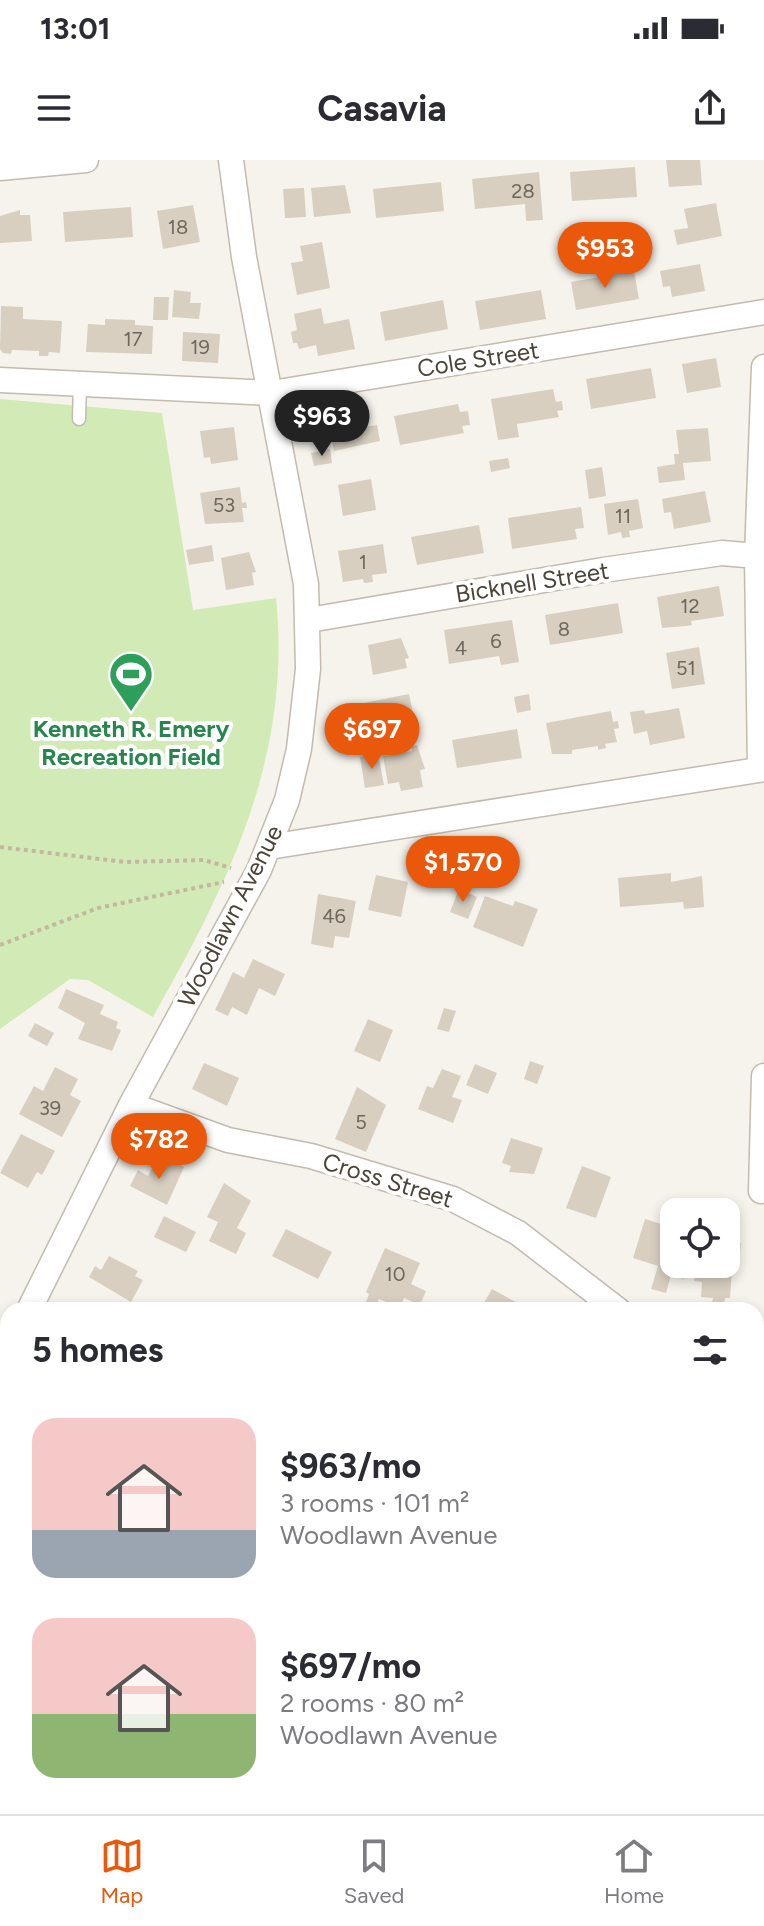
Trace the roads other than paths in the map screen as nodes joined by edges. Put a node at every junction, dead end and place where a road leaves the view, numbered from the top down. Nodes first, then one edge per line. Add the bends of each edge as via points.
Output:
1 (86, 160) edge
2 (231, 160) edge
3 (0, 168) edge
4 (764, 312) edge
5 (764, 367) edge
6 (0, 380) edge
7 (80, 383) junction
8 (272, 393) junction
9 (79, 419) dead end
10 (759, 560) edge
11 (309, 620) junction
12 (762, 769) edge
13 (269, 847) junction
14 (764, 1076) edge
15 (131, 1105) junction
16 (761, 1191) dead end
17 (33, 1302) edge
18 (608, 1302) edge

1 - 3 street
2 - 8 street, Woodlawn Avenue via 244,257
4 - 8 street, Cole Street
5 - 10 street
6 - 7 street, Cole Street
7 - 8 street, Cole Street
7 - 9 lane
8 - 11 street, Woodlawn Avenue
10 - 11 street, Bicknell Street via 722,553
10 - 12 street
11 - 13 street, Woodlawn Avenue via 299,749
12 - 13 street
13 - 15 street, Woodlawn Avenue
14 - 16 street
15 - 17 street, Woodlawn Avenue
15 - 18 street, Cross Street via 228,1140 311,1156 453,1199 518,1233

